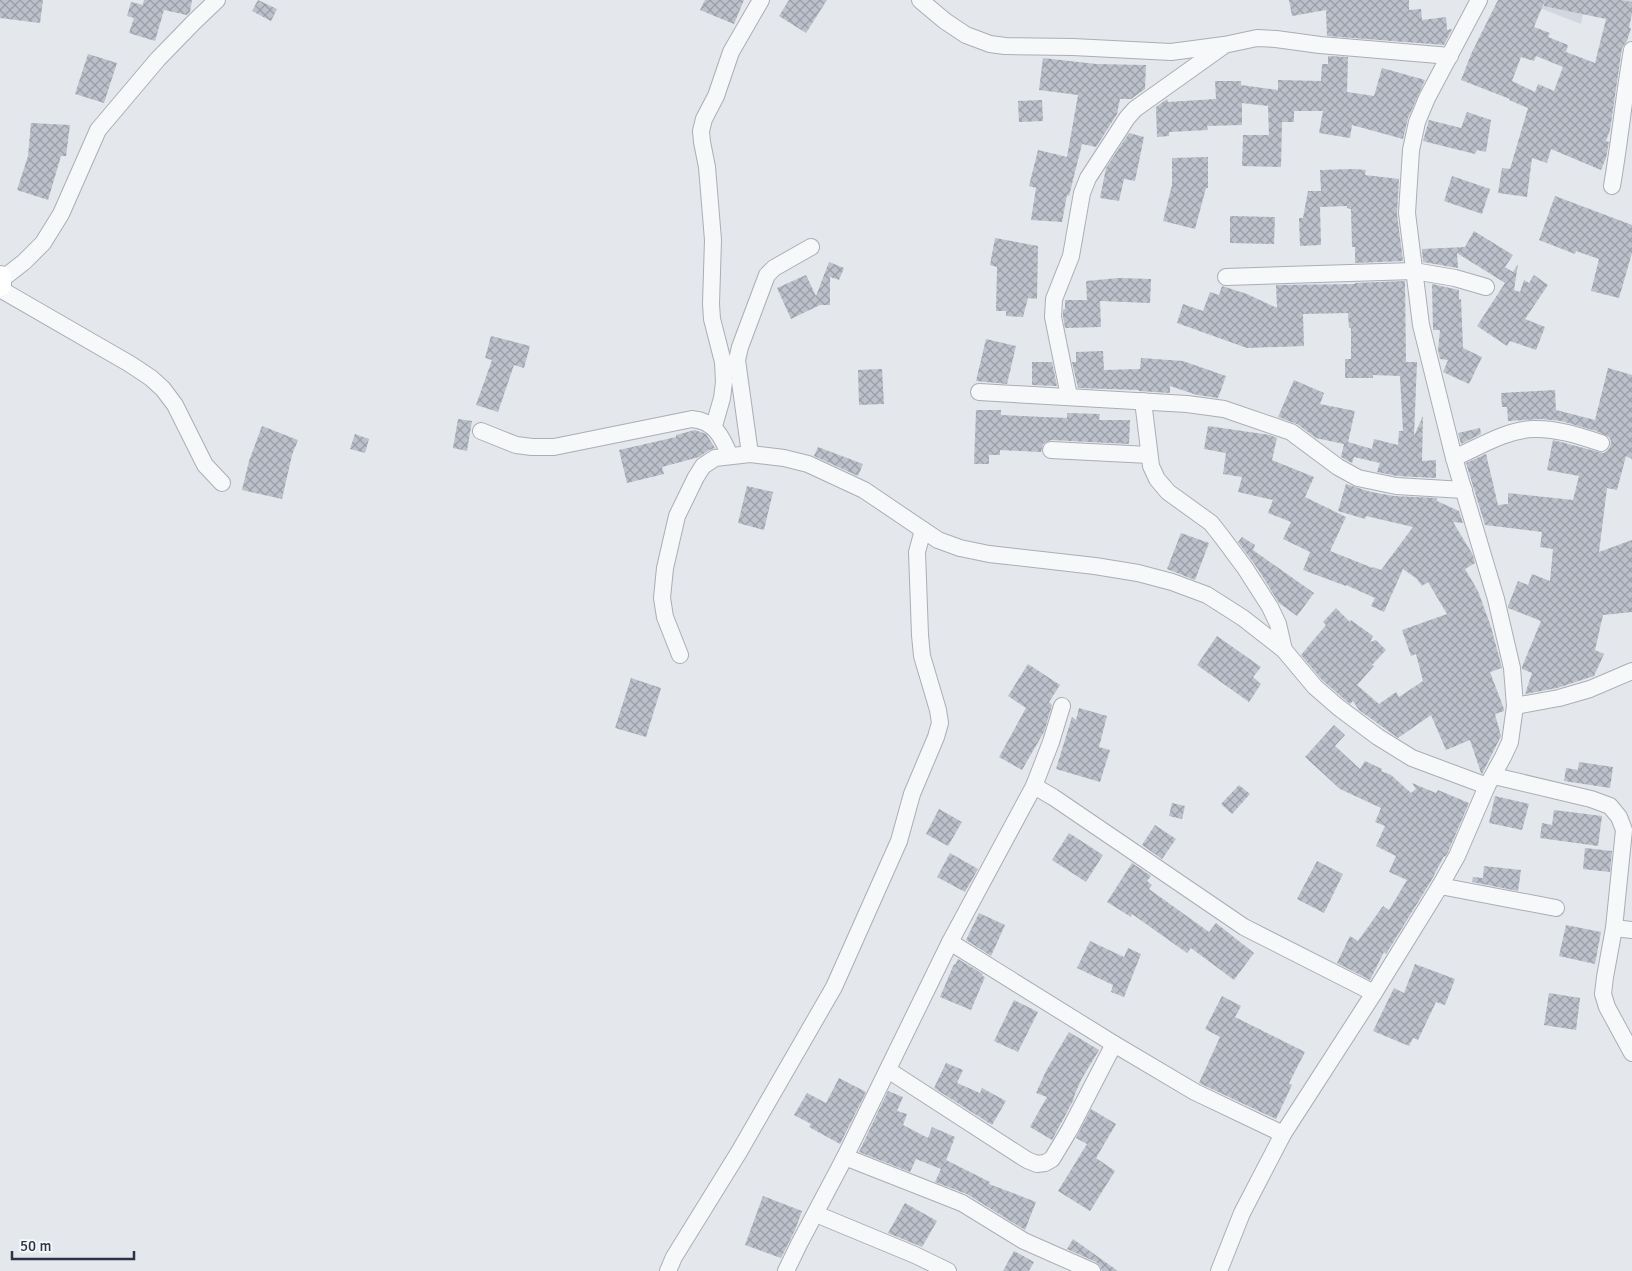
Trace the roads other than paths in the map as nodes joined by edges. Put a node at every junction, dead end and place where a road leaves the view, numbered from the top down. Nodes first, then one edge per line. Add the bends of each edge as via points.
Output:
1 (217, 0) edge
2 (761, 0) edge
3 (920, 0) edge
4 (1479, 0) edge
5 (1224, 45) junction
6 (1632, 50) edge
7 (1450, 56) junction
8 (1612, 186) dead end
9 (811, 247) dead end
10 (1414, 271) junction
11 (1226, 277) dead end
12 (0, 283) edge
13 (1486, 287) dead end
14 (979, 392) dead end
15 (1069, 396) junction
16 (1143, 402) junction
17 (714, 426) junction
18 (481, 431) dead end
19 (1601, 443) dead end
20 (1051, 450) dead end
21 (750, 454) junction
22 (1149, 455) junction
23 (730, 456) junction
24 (1454, 458) junction
25 (222, 483) dead end
26 (1464, 490) junction
27 (923, 530) junction
28 (1284, 650) junction
29 (680, 656) dead end
30 (1632, 671) edge
31 (1062, 706) dead end
32 (1515, 706) junction
33 (1490, 781) junction
34 (1034, 786) junction
35 (1628, 829) edge
36 (1440, 886) junction
37 (1556, 908) dead end
38 (1614, 928) junction
39 (1632, 930) edge
40 (950, 942) junction
41 (1374, 993) junction
42 (1114, 1044) junction
43 (1632, 1053) edge
44 (888, 1070) junction
45 (1283, 1134) junction
46 (845, 1157) junction
47 (816, 1214) junction
48 (668, 1271) edge
49 (786, 1271) edge
50 (948, 1271) edge
51 (1092, 1271) edge
52 (1219, 1271) edge

1 - 12 street via 158,59 98,130 61,214 42,243
2 - 17 street via 731,52 702,131 714,240 712,319 723,362 724,382
3 - 5 street via 966,35 990,44 1171,52
4 - 7 street
5 - 7 street via 1256,38
5 - 15 street via 1135,108 1088,178 1082,193 1071,256 1054,299 1054,317
6 - 8 street
7 - 10 street via 1417,122 1411,150 1407,213
9 - 21 street via 767,275 740,346 737,360
10 - 11 street
10 - 13 street
10 - 24 street via 1421,325
12 - 25 street via 151,378 175,405 205,465
14 - 15 street
15 - 16 street
16 - 22 street
16 - 26 street via 1224,409 1262,421 1291,432 1338,467 1365,480 1396,486
17 - 18 street via 692,419 554,447 516,445
17 - 23 street
19 - 24 street via 1568,432 1534,429 1510,433
20 - 22 street
21 - 23 street
21 - 27 street via 808,464 864,490
22 - 28 street via 1157,479 1168,492 1211,524 1245,568 1278,624
23 - 29 street via 716,458 703,466 672,532 662,598 665,617
24 - 26 street
26 - 32 street via 1496,599 1512,668
27 - 28 street via 960,548 1103,567 1172,582 1206,595 1243,618
27 - 48 street via 917,552 920,635 922,656 938,710 940,723 936,737 912,794 899,841 834,986
28 - 33 street via 1315,687 1378,737 1412,758
30 - 32 street via 1575,694
31 - 34 street
32 - 33 street via 1510,742
33 - 35 street via 1591,799 1610,806
33 - 36 street
34 - 40 street
34 - 41 street via 1244,927
35 - 38 street
36 - 37 street
36 - 41 street
38 - 39 street
38 - 43 street via 1603,994
40 - 42 street
40 - 44 street
41 - 45 street
42 - 44 street via 1052,1159 1037,1164
42 - 45 street via 1195,1092
44 - 46 street
45 - 52 street via 1242,1213
46 - 47 street
46 - 51 street via 962,1204 1024,1240
47 - 49 street
47 - 50 street

